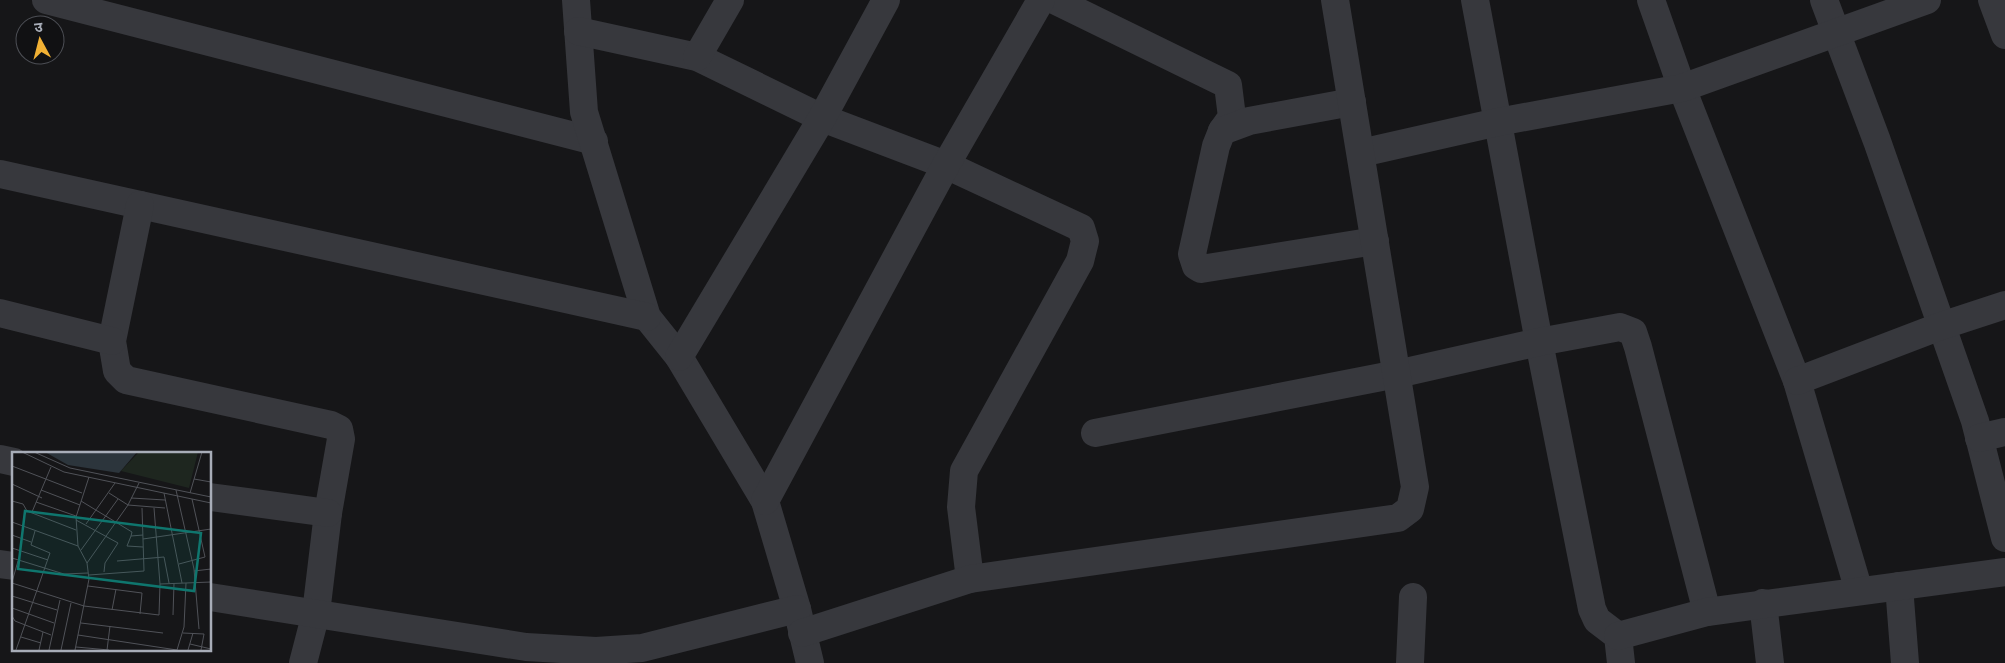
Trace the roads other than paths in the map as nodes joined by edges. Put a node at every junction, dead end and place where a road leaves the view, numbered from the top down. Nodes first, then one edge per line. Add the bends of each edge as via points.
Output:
1 (46, 0) edge
2 (576, 0) edge
3 (730, 0) edge
4 (886, 0) edge
5 (1041, 0) edge
6 (1054, 0) edge
7 (1335, 0) edge
8 (1475, 0) edge
9 (1651, 0) edge
10 (1824, 0) edge
11 (1927, 0) edge
12 (1992, 0) edge
13 (77, 4) edge
14 (578, 31) junction
15 (1836, 33) junction
16 (2005, 35) edge
17 (696, 58) junction
18 (1682, 88) junction
19 (1352, 102) junction
20 (822, 118) junction
21 (1498, 122) junction
22 (1222, 130) junction
23 (594, 141) junction
24 (1361, 153) junction
25 (946, 164) junction
26 (0, 174) edge
27 (140, 205) junction
28 (1375, 242) junction
29 (2005, 305) edge
30 (0, 313) edge
31 (647, 317) junction
32 (1941, 326) junction
33 (112, 341) junction
34 (1539, 342) junction
35 (679, 356) junction
36 (1396, 374) junction
37 (1797, 381) junction
38 (1095, 433) dead end
39 (1992, 435) edge
40 (211, 497) edge
41 (766, 501) junction
42 (328, 513) junction
43 (2005, 538) edge
44 (2005, 572) edge
45 (970, 579) junction
46 (1898, 586) junction
47 (1859, 591) junction
48 (211, 597) edge
49 (1413, 597) dead end
50 (1763, 603) junction
51 (1707, 612) junction
52 (316, 613) junction
53 (799, 621) junction
54 (1618, 636) junction
55 (303, 663) edge
56 (810, 663) edge
57 (1410, 663) edge
58 (1621, 663) edge
59 (1770, 663) edge
60 (1906, 663) edge

1 - 13 street
2 - 14 street
3 - 17 street
4 - 20 street
5 - 25 street
6 - 22 street via 1228,85 1232,117
7 - 19 street
8 - 21 street
9 - 18 street
10 - 15 street
11 - 15 street
12 - 16 street
13 - 23 street
14 - 17 street
14 - 23 street via 584,112
15 - 18 street
15 - 32 street
17 - 20 street
18 - 21 street
18 - 37 street
19 - 22 street via 1249,121
19 - 24 street
20 - 25 street
20 - 35 street
21 - 24 street
21 - 34 street
22 - 28 street via 1192,254 1196,266 1201,269
23 - 31 street
24 - 28 street
25 - 41 street
25 - 45 street via 1080,228 1085,241 1080,261 964,471 961,507
26 - 27 street
27 - 31 street
27 - 33 street
28 - 36 street
29 - 32 street
30 - 33 street
31 - 35 street
32 - 37 street
32 - 39 street
33 - 42 street via 117,371 126,380 338,429 341,439
34 - 36 street
34 - 51 street via 1620,327 1632,332
34 - 54 street via 1592,609 1597,620
35 - 41 street
36 - 38 street
36 - 45 street via 1415,487 1410,508 1398,518
37 - 47 street
39 - 43 street
40 - 42 street
41 - 53 street
42 - 52 street
44 - 46 street
45 - 53 street
46 - 47 street
46 - 60 street
47 - 50 street
48 - 52 street
49 - 57 street
50 - 51 street
50 - 59 street
51 - 54 street
52 - 53 street via 526,647 596,651 642,648
52 - 55 street
53 - 56 street
54 - 58 street

